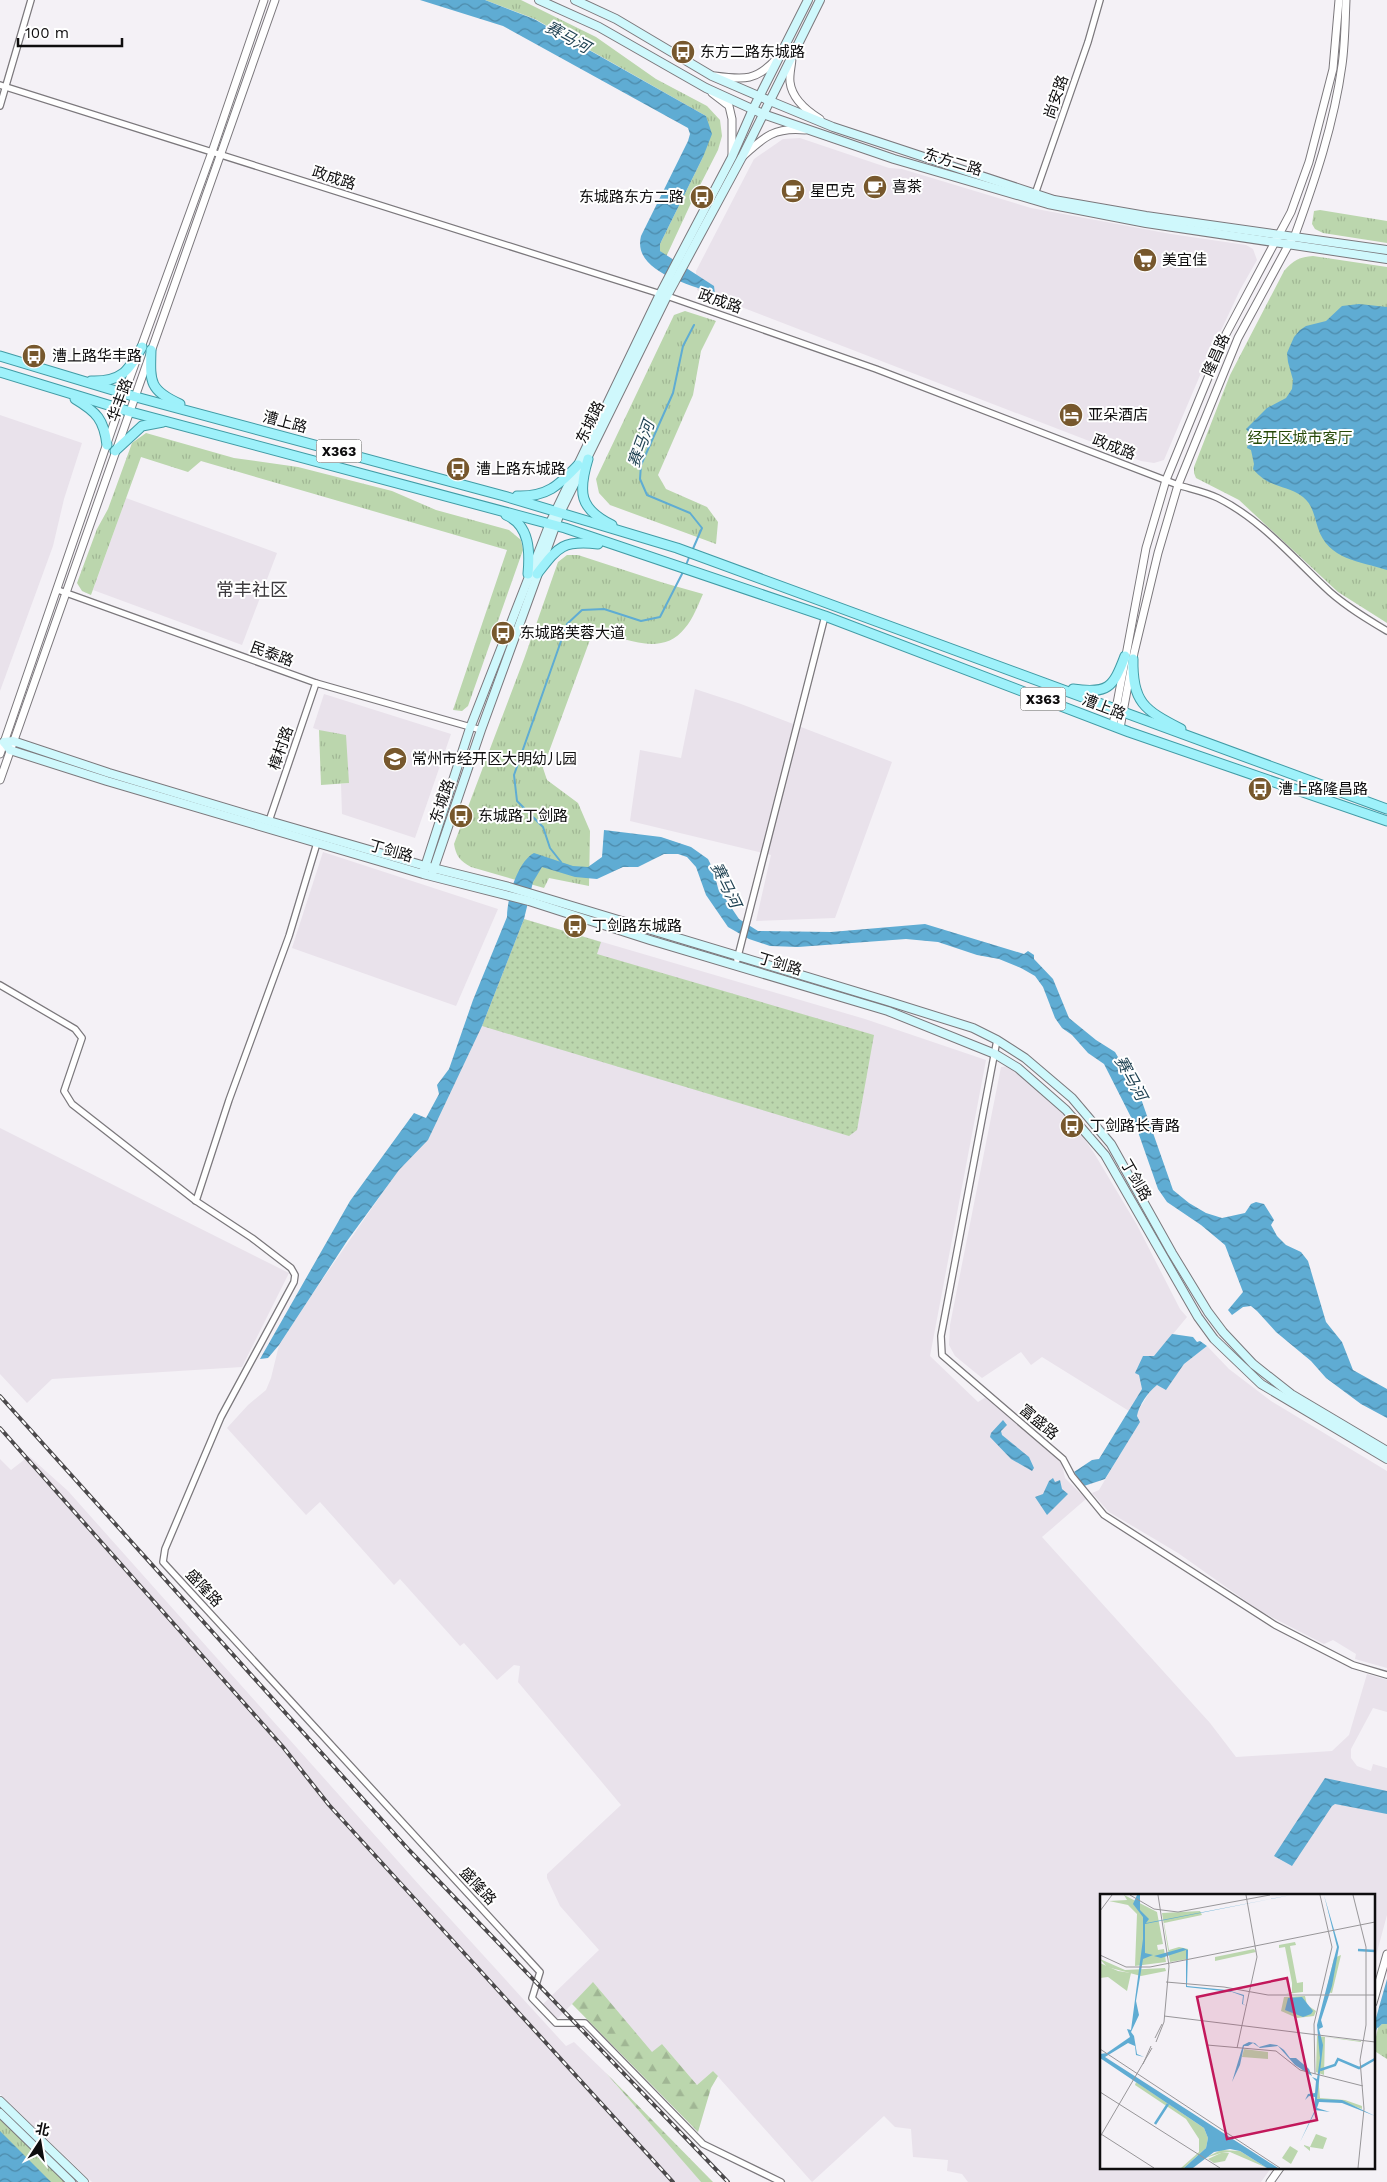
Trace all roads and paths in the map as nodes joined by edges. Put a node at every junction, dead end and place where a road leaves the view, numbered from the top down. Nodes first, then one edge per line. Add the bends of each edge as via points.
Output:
1 (31, 0) edge
2 (264, 0) edge
3 (275, 0) edge
4 (539, 0) edge
5 (575, 0) edge
6 (808, 0) edge
7 (820, 0) edge
8 (1100, 0) edge
9 (1339, 0) edge
10 (1346, 0) edge
11 (782, 52) junction
12 (793, 53) junction
13 (712, 76) junction
14 (3, 86) edge
15 (706, 88) junction
16 (760, 96) junction
17 (770, 101) junction
18 (0, 106) edge
19 (753, 109) junction
20 (763, 114) junction
21 (833, 127) junction
22 (817, 131) junction
23 (212, 152) junction
24 (221, 155) junction
25 (732, 156) junction
26 (742, 157) junction
27 (1034, 197) junction
28 (1279, 233) junction
29 (1295, 236) junction
30 (1274, 242) junction
31 (1289, 244) junction
32 (1387, 250) edge
33 (682, 259) junction
34 (1387, 259) edge
35 (664, 295) junction
36 (147, 348) junction
37 (0, 356) edge
38 (0, 372) edge
39 (79, 380) junction
40 (64, 392) junction
41 (124, 394) junction
42 (136, 397) junction
43 (120, 408) junction
44 (131, 412) junction
45 (203, 414) junction
46 (172, 422) junction
47 (107, 445) junction
48 (115, 450) junction
49 (588, 459) junction
50 (578, 464) junction
51 (1166, 480) junction
52 (1178, 485) junction
53 (504, 496) junction
54 (478, 503) junction
55 (558, 512) junction
56 (553, 524) junction
57 (642, 539) junction
58 (611, 545) junction
59 (533, 574) junction
60 (62, 591) junction
61 (825, 616) junction
62 (1387, 631) edge
63 (1129, 657) junction
64 (1038, 681) junction
65 (316, 683) junction
66 (1119, 711) junction
67 (1116, 727) junction
68 (470, 728) junction
69 (481, 730) junction
70 (2, 741) edge
71 (13, 741) junction
72 (1219, 748) junction
73 (10, 750) junction
74 (0, 754) edge
75 (0, 780) edge
76 (1387, 809) edge
77 (269, 821) junction
78 (1387, 821) edge
79 (317, 843) junction
80 (425, 866) junction
81 (434, 867) junction
82 (427, 875) junction
83 (507, 891) junction
84 (736, 961) junction
85 (0, 985) edge
86 (997, 1040) junction
87 (995, 1054) junction
88 (196, 1201) junction
89 (1386, 1450) edge
90 (1387, 1459) edge
91 (1387, 1675) edge
92 (1387, 1954) edge
93 (1374, 2000) edge
94 (0, 2102) edge
95 (0, 2113) edge
96 (1279, 2170) edge
97 (71, 2182) edge
98 (84, 2182) edge
99 (781, 2182) edge
100 (1270, 2182) edge

1 - 14 street
2 - 23 street, 华丰路
3 - 24 street, 华丰路
4 - 15 main road, 东方二路 via 599,27
5 - 13 main road, 东方二路 via 616,19
6 - 11 main road, 东城路
7 - 12 main road, 东城路
8 - 27 street, 尚安路
9 - 28 street, 隆昌路 via 1333,69 1325,106 1291,212
10 - 29 street, 隆昌路 via 1342,64 1334,108 1320,164
11 - 13 street via 767,70 754,77
11 - 16 main road, 东城路
12 - 17 main road, 东城路
12 - 21 street via 790,82 797,98 806,110
13 - 16 main road, 东方二路
14 - 18 street
14 - 23 street, 政成路
15 - 19 main road, 东方二路
15 - 25 street via 728,106 732,119
16 - 17 main road, 东方二路
16 - 19 main road, 东城路
17 - 20 main road, 东城路
17 - 21 main road, 东方二路
19 - 20 main road, 东方二路
19 - 25 main road, 东城路
20 - 22 main road, 东方二路
20 - 26 main road, 东城路
21 - 27 main road, 东方二路
22 - 26 street via 793,129 774,132
22 - 27 main road, 东方二路 via 894,159
23 - 24 street, 政成路
23 - 36 street, 华丰路
24 - 35 street, 政成路
24 - 36 street, 华丰路
25 - 33 main road, 东城路
26 - 33 main road, 东城路
27 - 28 main road, 东方二路 via 1146,216
27 - 30 main road, 东方二路 via 1146,223
28 - 29 main road, 东方二路
28 - 30 street, 隆昌路
29 - 31 street, 隆昌路
29 - 32 main road, 东方二路
30 - 31 main road, 东方二路
30 - 51 street, 隆昌路 via 1226,334
31 - 34 main road, 东方二路
31 - 52 street, 隆昌路 via 1238,338
33 - 35 main road, 东城路
35 - 49 main road, 东城路
35 - 50 main road, 东城路
35 - 51 street, 政成路 via 876,369
36 - 39 main road via 121,375 99,381
36 - 41 street, 华丰路
36 - 42 street, 华丰路
36 - 45 main road via 154,386 162,396
37 - 39 main road, 漕上路 / X363
38 - 40 main road, 漕上路 / X363
39 - 41 main road, 漕上路 / X363
40 - 43 main road, 漕上路 / X363
40 - 47 main road via 90,408 102,420
41 - 42 main road, 漕上路 / X363
41 - 43 street, 华丰路
42 - 44 street, 华丰路
42 - 45 main road, 漕上路 / X363
43 - 44 main road, 漕上路 / X363
43 - 47 street, 华丰路
44 - 46 main road, 漕上路 / X363
44 - 48 street, 华丰路
45 - 53 main road, 漕上路 / X363
46 - 48 main road via 142,426
46 - 54 main road, 漕上路 / X363
47 - 60 street, 华丰路
48 - 60 street, 华丰路
49 - 55 main road, 东城路
49 - 57 main road via 581,481 587,507 597,518
50 - 53 main road via 552,490 528,496
50 - 55 main road, 东城路
51 - 52 street, 政成路
51 - 63 street, 隆昌路 via 1146,548
52 - 62 street, 政成路 via 1217,497 1248,516 1331,592 1361,616
52 - 63 street, 隆昌路
53 - 55 main road, 漕上路 / X363
54 - 56 main road, 漕上路 / X363
54 - 59 main road via 515,519 526,535
55 - 56 main road, 东城路
55 - 57 main road, 漕上路 / X363
56 - 58 main road, 漕上路 / X363
56 - 59 main road, 东城路
57 - 64 main road, 漕上路 / X363 via 677,548
58 - 59 main road via 568,544 556,550
58 - 61 main road, 漕上路 / X363
59 - 68 main road, 东城路
59 - 69 main road, 东城路
60 - 65 street, 民泰路
60 - 70 street, 华丰路
60 - 71 street, 华丰路
61 - 67 main road, 漕上路 / X363
61 - 84 street
63 - 64 main road via 1109,687 1093,692
63 - 66 street, 隆昌路
63 - 72 main road via 1136,692 1144,706
64 - 66 main road, 漕上路 / X363
65 - 68 street, 民泰路
65 - 77 street, 樟村路
66 - 67 street, 隆昌路
66 - 72 main road, 漕上路 / X363
67 - 78 main road, 漕上路 / X363
68 - 69 street, 民泰路
68 - 80 main road, 东城路
69 - 81 main road, 东城路
70 - 71 main road, 丁剑路
70 - 73 main road
70 - 74 street, 华丰路
71 - 73 street, 华丰路
71 - 77 main road, 丁剑路
72 - 76 main road, 漕上路 / X363
73 - 75 street, 华丰路
73 - 79 main road, 丁剑路
77 - 80 main road, 丁剑路
79 - 82 main road, 丁剑路
79 - 88 street via 289,936
80 - 81 main road, 丁剑路
80 - 82 main road, 东城路
81 - 82 main road, 东城路
81 - 83 main road, 丁剑路
82 - 83 main road, 丁剑路
83 - 84 main road, 丁剑路
84 - 86 main road, 丁剑路 via 935,1016 973,1028
84 - 87 main road, 丁剑路 via 888,1010
85 - 88 street via 75,1029 82,1038 64,1091 72,1104
86 - 87 street, 富盛路
86 - 89 main road, 丁剑路 via 1025,1058 1072,1098 1112,1144 1208,1312 1253,1364 1291,1394
87 - 90 main road, 丁剑路 via 1018,1068 1066,1110 1106,1155 1198,1317 1214,1339 1261,1384
87 - 91 street, 富盛路 via 941,1336 942,1355 1063,1459 1072,1476 1104,1515 1275,1625 1354,1664
88 - 99 street, 盛隆路 via 252,1238 291,1268 295,1275 221,1417 165,1549 163,1562 540,1972 532,1998 556,2023 585,2023 703,2144
92 - 93 street
94 - 98 main road
95 - 97 main road
96 - 100 street

